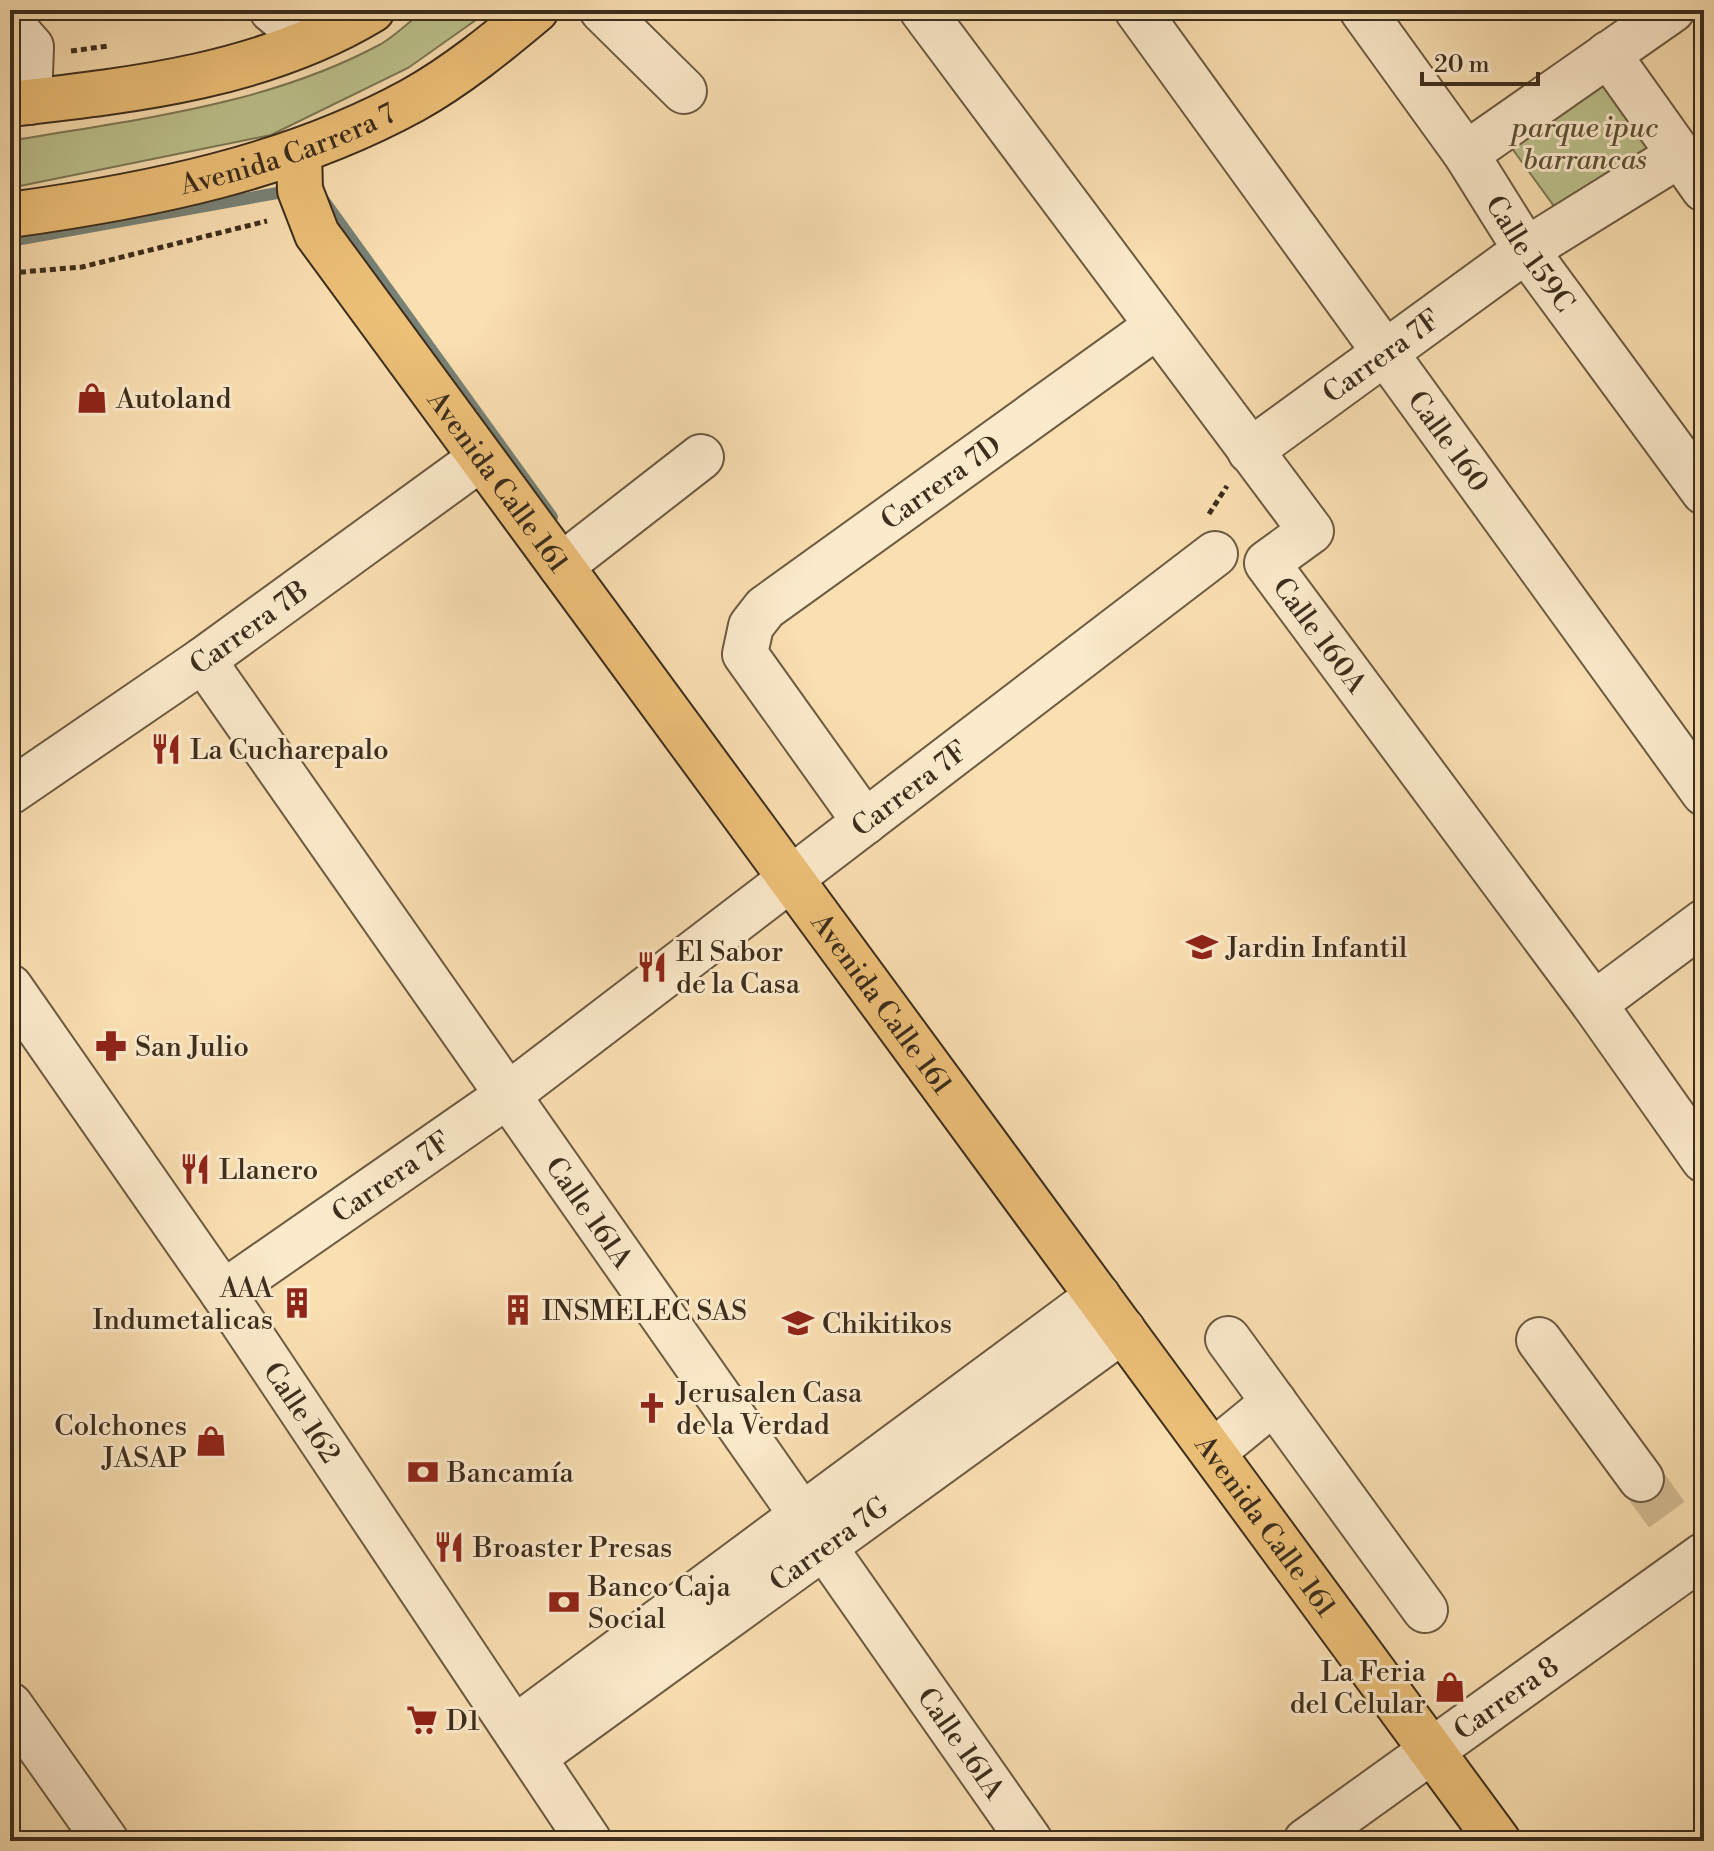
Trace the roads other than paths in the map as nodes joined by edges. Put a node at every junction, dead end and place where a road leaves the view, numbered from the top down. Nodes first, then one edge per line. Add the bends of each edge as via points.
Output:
1 (272, 10) edge
2 (372, 10) edge
3 (536, 10) edge
4 (602, 10) edge
5 (922, 10) edge
6 (1137, 10) edge
7 (1362, 10) edge
8 (1672, 10) edge
9 (10, 23) edge
10 (309, 41) junction
11 (1608, 54) junction
12 (684, 91) dead end
13 (19, 103) edge
14 (299, 152) junction
15 (1466, 154) junction
16 (1692, 172) edge
17 (10, 215) edge
18 (1526, 250) junction
19 (1157, 326) junction
20 (1382, 352) junction
21 (1250, 451) junction
22 (701, 457) dead end
23 (481, 458) junction
24 (1704, 492) edge
25 (1215, 554) road end
26 (561, 566) junction
27 (203, 660) junction
28 (10, 792) edge
29 (1704, 793) edge
30 (865, 822) junction
31 (791, 879) junction
32 (1704, 922) edge
33 (10, 987) edge
34 (1594, 1004) junction
35 (508, 1095) junction
36 (1704, 1160) edge
37 (223, 1293) junction
38 (1110, 1313) junction
39 (1228, 1339) dead end
40 (1539, 1340) dead end
41 (1274, 1402) junction
42 (1213, 1452) junction
43 (1641, 1479) tunnel mouth
44 (813, 1531) junction
45 (1694, 1548) edge
46 (1425, 1610) dead end
47 (10, 1705) edge
48 (524, 1743) junction
49 (1432, 1750) junction
50 (106, 1841) edge
51 (589, 1841) edge
52 (1030, 1841) edge
53 (1306, 1841) edge
54 (1498, 1841) edge

1 - 10 street
2 - 10 main road
3 - 14 main road, Avenida Carrera 7 via 416,99
4 - 12 street
5 - 19 street, Calle 160A
6 - 20 street, Calle 160
7 - 15 street, Calle 159C
8 - 11 street
9 - 13 street via 31,47
10 - 13 main road via 273,57 170,83
11 - 15 street
11 - 16 street
14 - 17 main road, Avenida Carrera 7 via 179,185
14 - 23 main road, Avenida Calle 161 via 300,190 317,234
15 - 18 street, Calle 159C
16 - 18 street, Carrera 7F
18 - 20 street, Carrera 7F
18 - 24 street, Calle 159C
19 - 21 street, Calle 160A
19 - 30 street, Carrera 7D via 765,608 751,626 745,654
20 - 21 street, Carrera 7F
20 - 29 street, Calle 160
21 - 34 street, Calle 160A via 1311,531 1267,563
22 - 26 street
23 - 26 main road, Avenida Calle 161
23 - 27 street, Carrera 7B
25 - 30 street, Carrera 7F
26 - 31 main road, Avenida Calle 161
27 - 28 street, Carrera 7B
27 - 35 street, Calle 161A
30 - 31 street, Carrera 7F
31 - 35 street, Carrera 7F
31 - 38 main road, Avenida Calle 161
32 - 34 street
33 - 37 street, Calle 162
34 - 36 street, Calle 160A
35 - 37 street, Carrera 7F
35 - 44 street, Calle 161A
37 - 48 street, Calle 162
38 - 42 main road, Avenida Calle 161
38 - 44 street, Carrera 7G
39 - 41 street
40 - 43 street
41 - 42 street
41 - 46 street
42 - 49 main road, Avenida Calle 161
44 - 48 street, Carrera 7G
44 - 52 street, Calle 161A
45 - 49 street, Carrera 8
47 - 50 street
48 - 51 street, Calle 162
49 - 53 street, Carrera 8
49 - 54 main road, Avenida Calle 161

